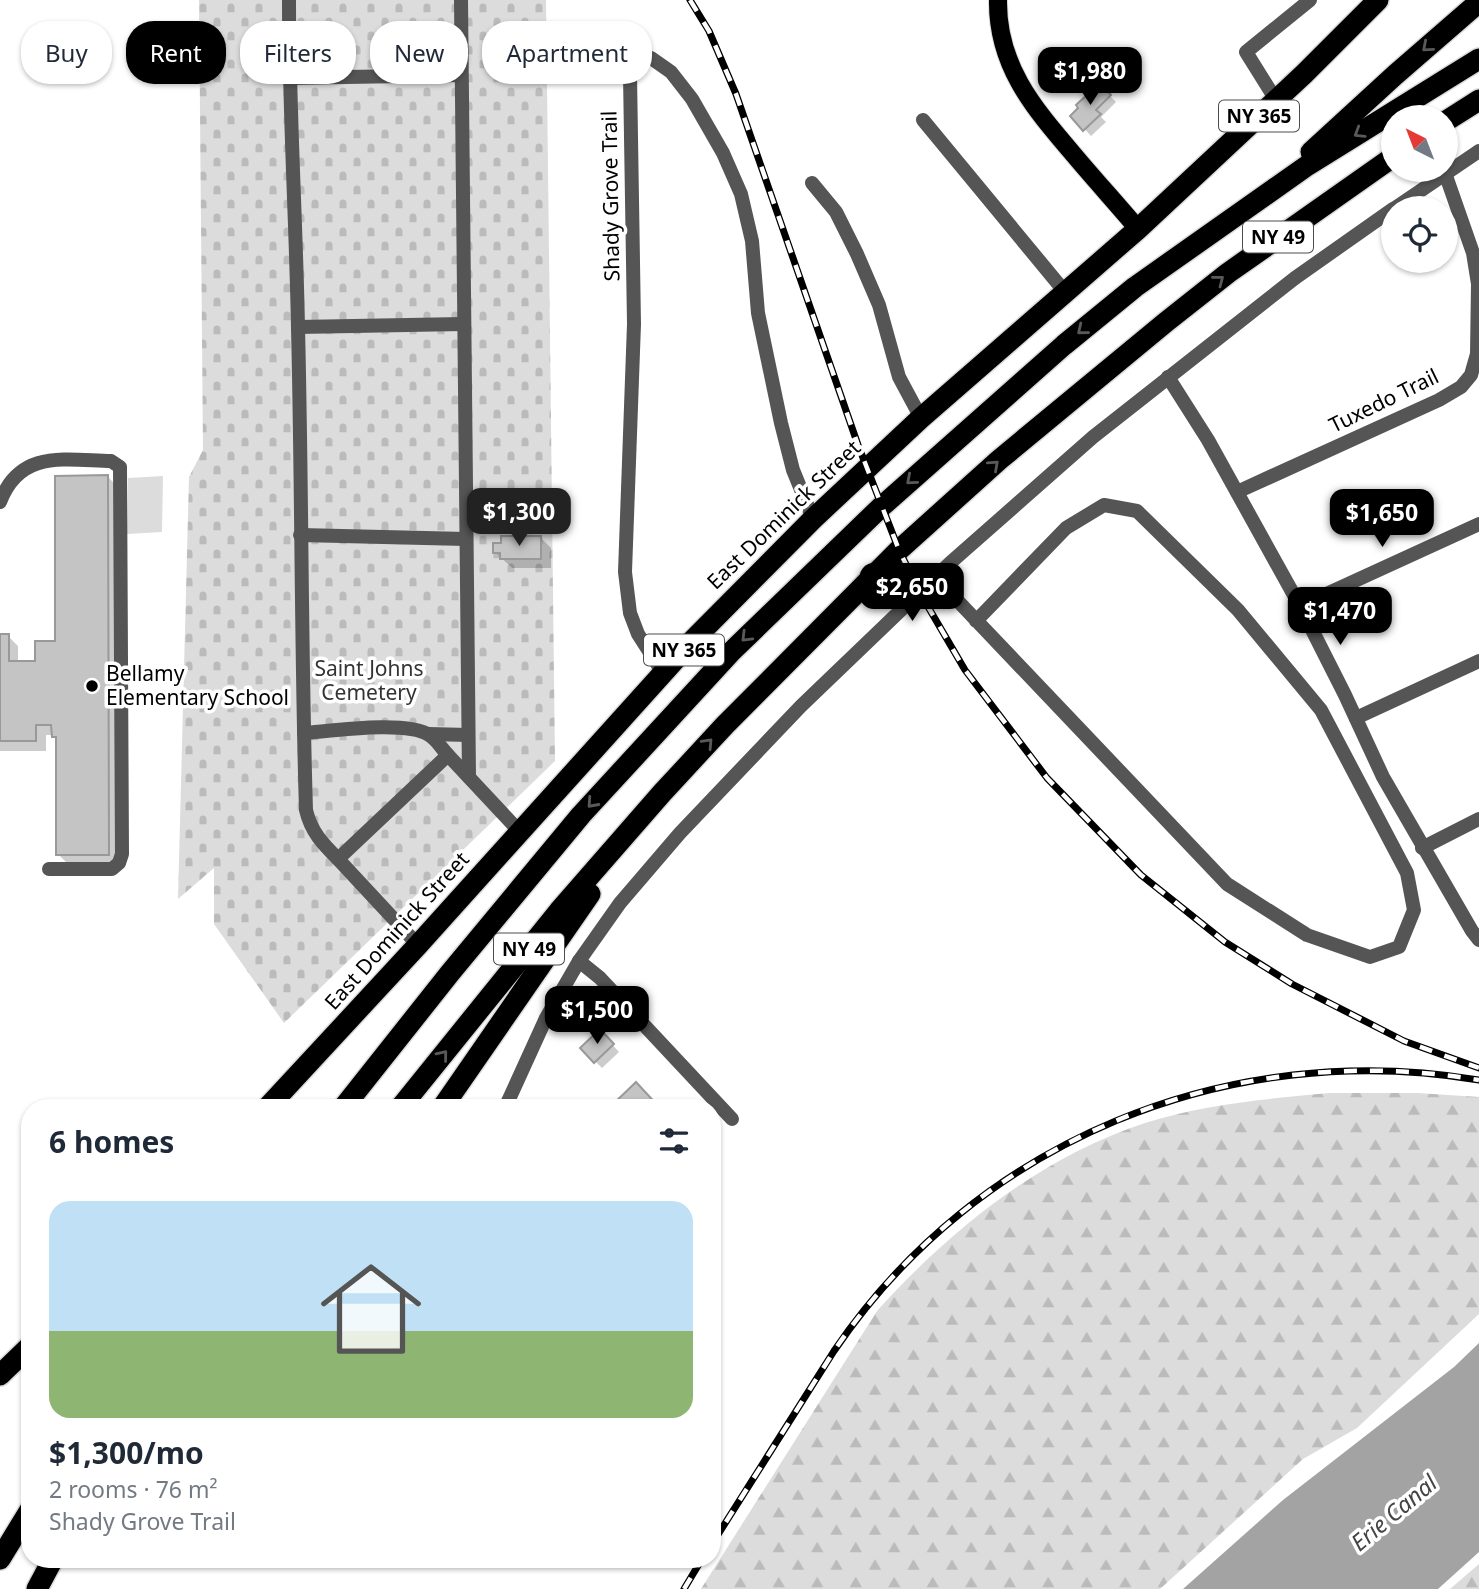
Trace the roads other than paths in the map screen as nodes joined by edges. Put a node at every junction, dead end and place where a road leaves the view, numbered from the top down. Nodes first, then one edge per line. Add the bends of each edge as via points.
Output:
1 (289, 0) edge
2 (461, 0) edge
3 (998, 0) edge
4 (1310, 0) edge
5 (1378, 0) edge
6 (1479, 2) edge
7 (289, 21) edge
8 (461, 21) edge
9 (1479, 58) edge
10 (289, 84) edge
11 (461, 84) edge
12 (1276, 100) junction
13 (1479, 100) edge
14 (1458, 113) edge
15 (923, 120) dead end
16 (1479, 151) edge
17 (1381, 165) edge
18 (1458, 165) edge
19 (1432, 182) edge
20 (1448, 182) edge
21 (812, 183) dead end
22 (1412, 196) edge
23 (1261, 198) junction
24 (1381, 218) edge
25 (1138, 229) junction
26 (1065, 292) junction
27 (463, 324) junction
28 (298, 327) junction
29 (1168, 377) junction
30 (920, 418) junction
31 (1237, 492) junction
32 (0, 502) edge
33 (813, 519) junction
34 (1479, 524) edge
35 (300, 535) junction
36 (466, 539) junction
37 (932, 581) junction
38 (1300, 606) junction
39 (976, 621) junction
40 (1479, 661) edge
41 (663, 673) junction
42 (1356, 718) junction
43 (304, 733) junction
44 (429, 734) junction
45 (468, 735) junction
46 (448, 755) junction
47 (469, 777) junction
48 (662, 793) junction
49 (1479, 819) edge
50 (520, 832) junction
51 (1422, 848) junction
52 (338, 859) junction
53 (49, 869) dead end
54 (1479, 940) edge
55 (418, 945) junction
56 (579, 961) junction
57 (275, 1099) edge
58 (350, 1099) edge
59 (407, 1099) edge
60 (448, 1099) edge
61 (509, 1099) edge
62 (713, 1099) edge
63 (721, 1107) edge
64 (732, 1119) dead end
65 (21, 1354) edge
66 (0, 1374) edge
67 (21, 1525) edge
68 (0, 1559) edge
69 (48, 1568) edge
70 (37, 1589) edge

1 - 7 street
2 - 8 street
3 - 25 main road via 1003,43 1033,108
4 - 12 street via 1246,52
5 - 12 highway, East Dominick Street / NY 365
6 -> 23 highway
9 -> 23 highway, NY 49
10 - 28 street
11 - 27 street
12 - 25 highway, East Dominick Street / NY 365
13 - 14 highway
15 - 26 street
16 - 18 street
48 -> 17 highway, NY 49 via 899,550 999,460 1228,273
19 - 22 street
20 - 31 street, Tuxedo Trail via 1473,253 1478,284 1477,354 1471,374 1461,387 1439,400
21 - 30 street via 836,212 857,254 879,305 899,377
23 -> 58 highway, NY 49 via 1135,287 1064,345 806,577 581,815
24 - 29 street
25 - 26 highway, East Dominick Street / NY 365
26 - 30 highway, East Dominick Street / NY 365
27 - 28 street
27 - 36 street
28 - 35 street
29 - 31 street
29 - 37 street via 1093,437
30 - 33 highway, East Dominick Street / NY 365
31 - 38 street
32 - 53 street via 17,474 44,460 111,461 120,467 122,855 112,869
33 - 41 highway, East Dominick Street / NY 365
33 - 41 street, Shady Grove Trail via 781,423 758,313 752,241 741,194 692,99 671,72 651,58 639,57 630,75 634,324 625,572 630,613
34 - 38 street
35 - 36 street
35 - 43 street
36 - 45 street
37 - 39 street
37 - 56 street via 801,706 680,833 620,903
38 - 42 street
39 - 39 street via 1227,884 1307,935 1370,957 1399,947 1414,909 1407,873 1321,710 1238,610 1137,511 1104,505 1066,528
40 - 42 street
41 - 50 highway, East Dominick Street / NY 365
42 - 51 street via 1382,777
43 - 44 street via 382,727
43 - 52 street via 308,821
44 - 45 street
44 - 46 street
45 - 47 street
46 - 47 street
46 - 52 street
47 - 50 street
59 -> 48 highway, NY 49 via 559,911
48 - 60 highway
49 - 51 street
50 - 55 highway, East Dominick Street / NY 365
51 - 54 street
52 - 55 street
55 - 57 highway, East Dominick Street / NY 365
56 - 61 street via 546,1018
56 - 62 street
63 - 64 street
65 - 66 highway
67 - 68 highway
69 - 70 highway

